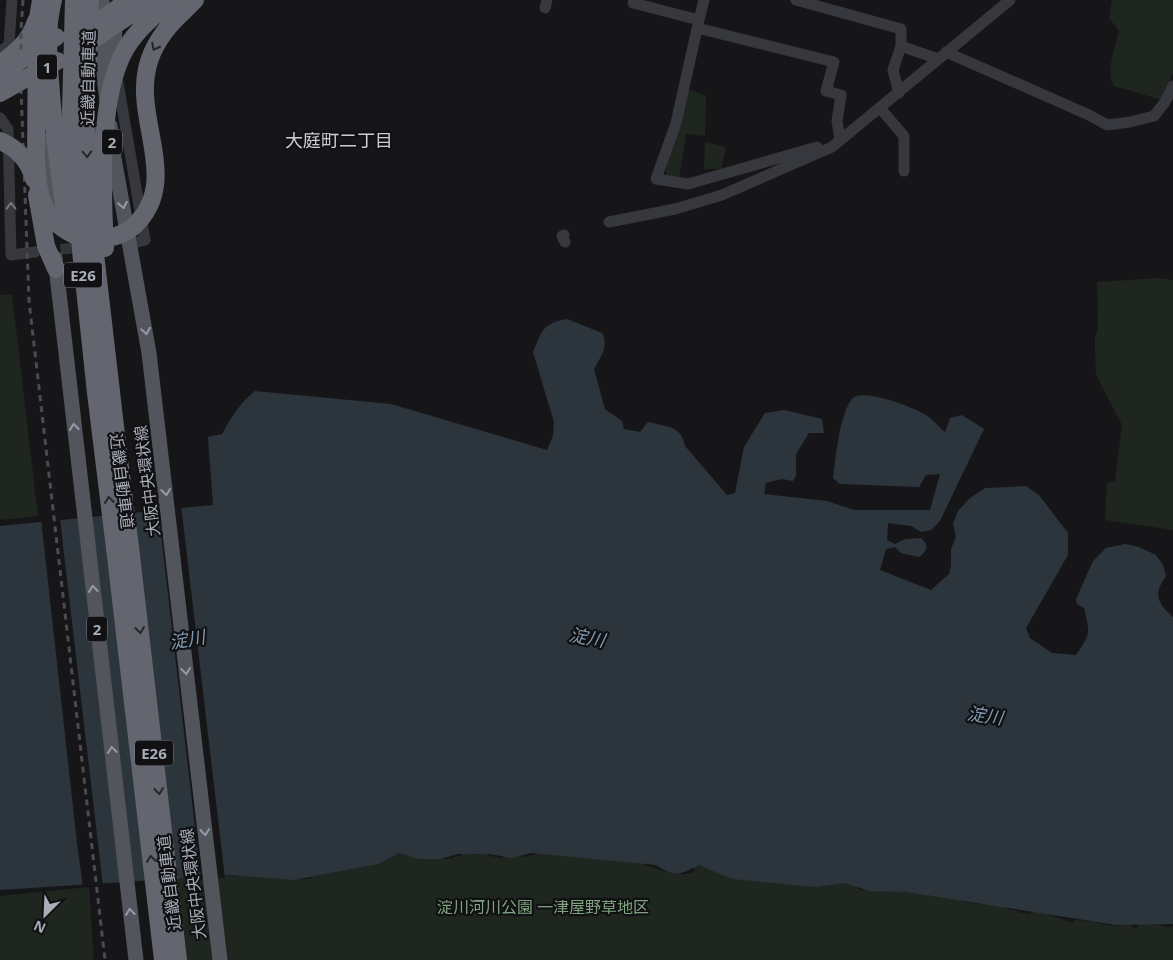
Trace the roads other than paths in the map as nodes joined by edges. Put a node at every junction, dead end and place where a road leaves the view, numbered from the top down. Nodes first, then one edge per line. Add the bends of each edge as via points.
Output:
1 (12, 0) edge
2 (40, 0) edge
3 (46, 0) edge
4 (53, 0) edge
5 (58, 0) edge
6 (74, 0) edge
7 (83, 0) edge
8 (89, 0) edge
9 (102, 0) edge
10 (108, 0) edge
11 (116, 0) edge
12 (129, 0) edge
13 (152, 0) edge
14 (175, 0) edge
15 (195, 0) edge
16 (634, 0) edge
17 (704, 0) edge
18 (1010, 0) edge
19 (802, 1) edge
20 (838, 6) edge
21 (698, 24) junction
22 (82, 26) junction
23 (901, 46) junction
24 (0, 52) edge
25 (942, 56) junction
26 (114, 61) junction
27 (0, 64) edge
28 (0, 70) edge
29 (0, 74) edge
30 (1173, 86) edge
31 (0, 89) edge
32 (899, 92) junction
33 (0, 93) edge
34 (1169, 103) edge
35 (880, 108) junction
36 (0, 118) edge
37 (0, 140) edge
38 (840, 140) junction
39 (49, 154) junction
40 (114, 158) junction
41 (904, 171) dead end
42 (5, 176) edge
43 (41, 179) junction
44 (609, 222) dead end
45 (141, 241) dead end
46 (35, 252) tunnel mouth
47 (56, 269) joint
48 (96, 393) junction
49 (124, 494) junction
50 (136, 960) edge
51 (163, 960) edge
52 (178, 960) edge
53 (220, 960) edge

1 - 24 street via 9,45
15 -> 2 highway, bridge via 165,30 146,70 145,108 156,175 148,209 127,231 96,239 73,234 57,224 40,196 36,176
2 - 27 highway, 1 via 34,29 17,51
3 - 39 highway
4 - 48 highway, bridge via 48,23 48,49 58,165 76,293
5 - 39 main road
6 - 48 highway, 近畿自動車道 / E26, bridge via 72,155
7 - 43 main road via 78,107 72,125
8 - 28 highway, 1, bridge
8 -> 49 highway, 近畿自動車道 / E26, bridge via 86,109 89,202
9 - 40 main road, 大阪中央環状線 / 2 via 102,61
10 - 22 highway
11 - 26 main road
12 - 22 highway, bridge
13 - 33 highway, 1, bridge via 94,40
14 - 49 highway, bridge via 148,21 126,48 114,77 106,125 104,238 124,451
16 - 21 street via 633,3
17 - 21 street
18 - 25 street
19 - 20 street
20 - 23 street via 901,29
21 - 38 street via 834,62 826,91 841,94
21 - 38 street via 676,123 656,180 688,184
22 - 29 highway, 1, bridge
22 - 31 highway, 1, bridge
23 - 25 street
23 - 32 street via 893,70
25 - 32 street
25 - 34 street via 1107,125 1154,116
26 - 40 main road
26 - 45 street
30 - 34 street
32 - 35 street
35 - 38 street
35 - 41 street via 904,136
36 - 42 street via 8,129
37 - 43 highway, bridge via 12,146
38 - 44 street via 832,147 722,195 675,209
39 - 43 main road
40 -> 53 main road, 大阪中央環状線 / 2 via 149,353
46 -> 42 street via 11,255
43 - 47 highway via 44,238
50 -> 47 main road, 2
51 -> 48 highway, 近畿自動車道 / E26, bridge
49 -> 52 highway, 近畿自動車道 / E26, bridge

